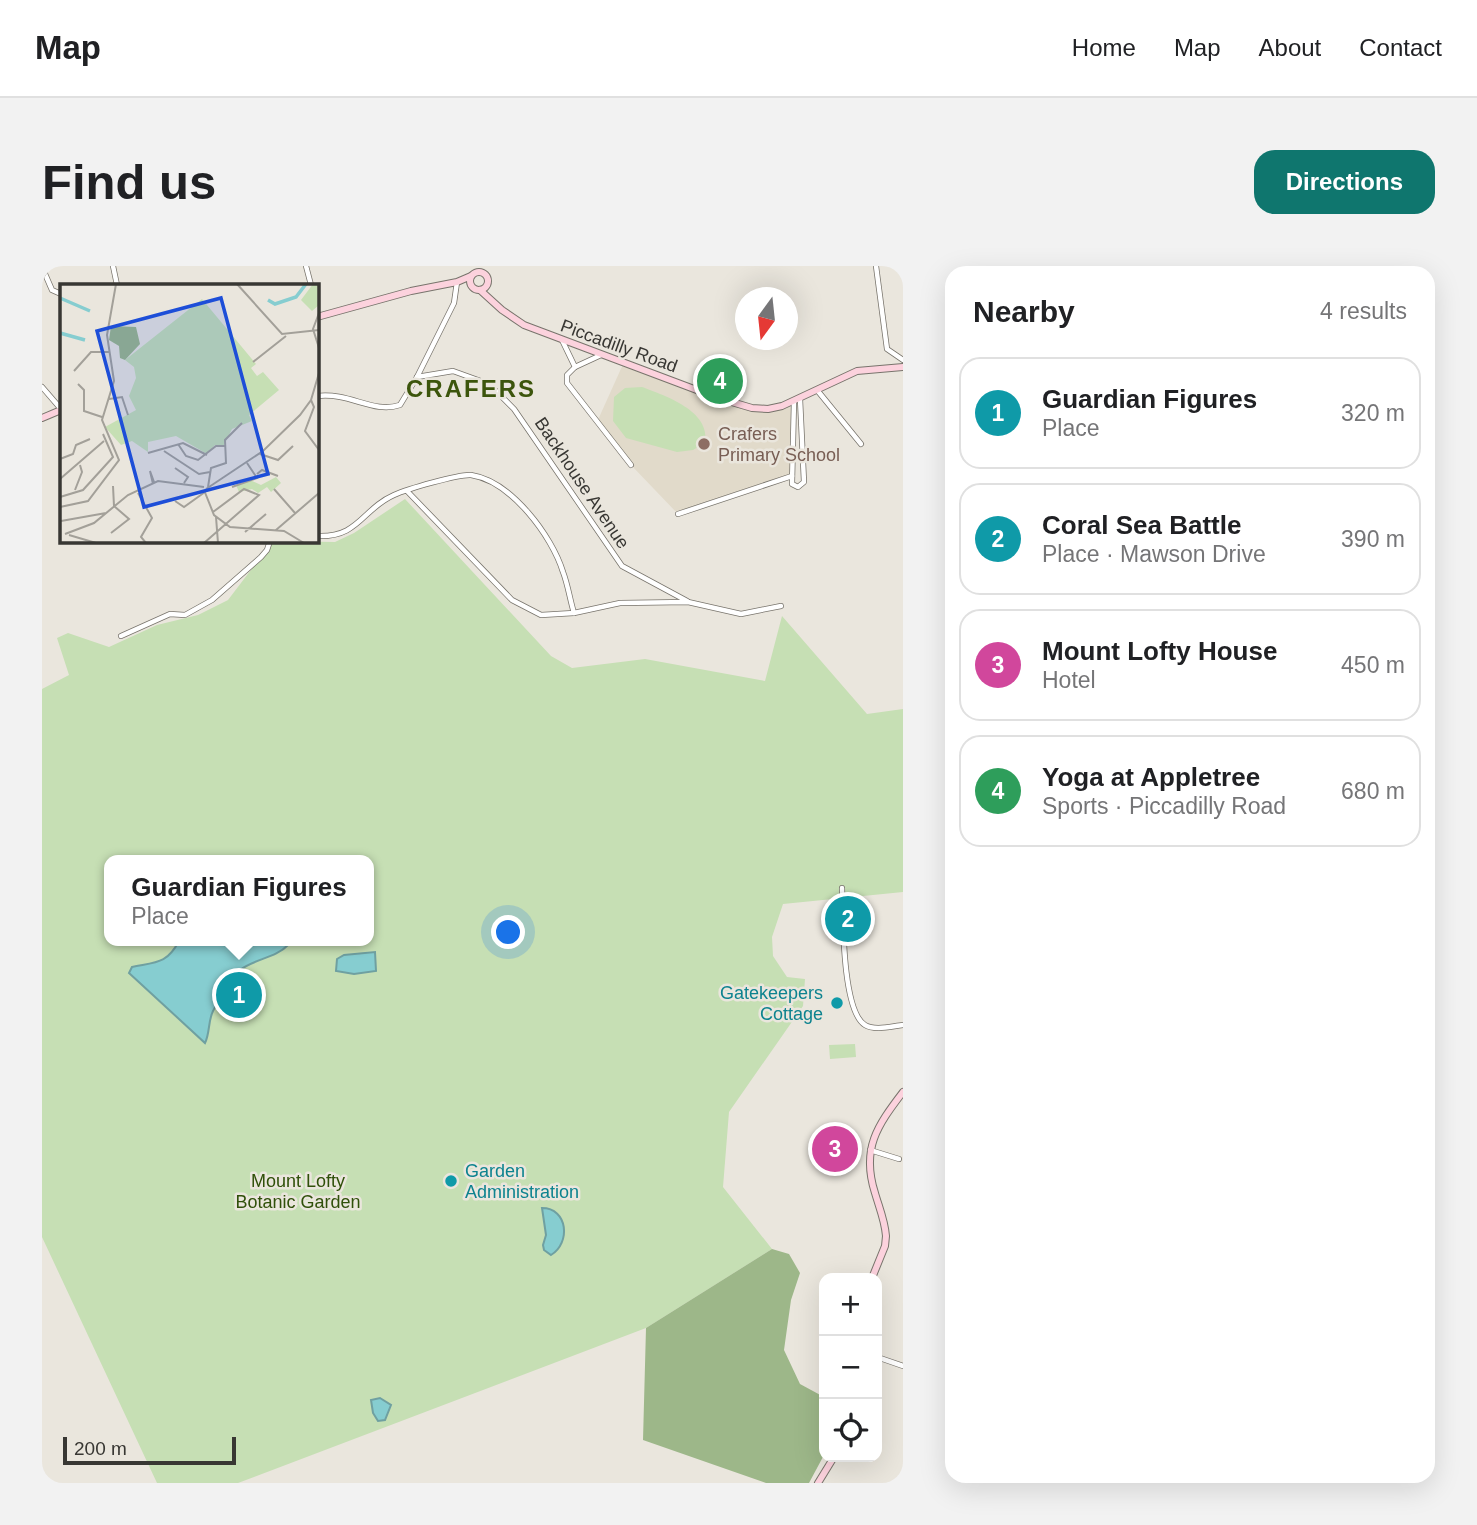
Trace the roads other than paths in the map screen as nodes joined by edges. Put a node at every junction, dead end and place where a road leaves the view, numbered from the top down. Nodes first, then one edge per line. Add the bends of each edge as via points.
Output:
1 (113, 266) edge
2 (306, 266) edge
3 (876, 266) edge
4 (42, 267) edge
5 (482, 269) edge
6 (473, 272) edge
7 (457, 282) junction
8 (116, 284) edge
9 (311, 284) edge
10 (480, 289) junction
11 (60, 294) edge
12 (318, 317) edge
13 (562, 340) junction
14 (602, 354) junction
15 (903, 360) edge
16 (575, 367) junction
17 (903, 367) edge
18 (417, 377) junction
19 (42, 387) edge
20 (817, 390) junction
21 (318, 396) edge
22 (797, 400) junction
23 (60, 409) edge
24 (60, 410) edge
25 (42, 418) edge
26 (861, 444) dead end
27 (631, 465) dead end
28 (792, 476) junction
29 (407, 491) junction
30 (678, 514) dead end
31 (318, 536) edge
32 (270, 542) edge
33 (688, 602) junction
34 (781, 606) dead end
35 (574, 613) junction
36 (121, 636) dead end
37 (842, 888) dead end
38 (903, 1025) edge
39 (903, 1092) edge
40 (870, 1150) junction
41 (899, 1158) dead end
42 (874, 1273) edge
43 (882, 1359) edge
44 (903, 1366) edge
45 (831, 1462) edge
46 (818, 1483) edge

1 - 8 street
2 - 9 street
3 - 15 street via 887,349
4 - 11 street via 52,290
5 - 6 main road
5 - 10 main road via 489,280
6 - 7 main road
6 - 10 main road via 470,282
7 - 10 main road
7 - 12 main road
7 - 18 street via 454,303
10 - 13 main road, Piccadilly Road via 524,325
13 - 14 main road, Piccadilly Road
13 - 16 street
14 - 16 street
14 - 22 main road, Piccadilly Road via 745,407 768,409
16 - 27 street via 567,375 567,383
17 - 20 main road, Piccadilly Road via 857,372
18 - 21 street via 400,405 391,408 379,409 332,394
18 - 33 street, Backhouse Avenue via 453,371 489,384 514,409 622,566
19 - 23 street
20 - 22 main road, Piccadilly Road
20 - 26 street
22 - 28 street
22 - 28 street via 804,482 798,487 792,484
24 - 25 main road
28 - 30 street
29 - 31 street via 393,495 354,528 330,537
29 - 35 street via 512,600 541,615
29 - 35 street via 471,475 505,489 538,523 563,570
32 - 36 street via 267,551 212,600 186,615 170,614
33 - 34 street via 741,614
33 - 35 street via 620,603
37 - 38 street via 854,1012 871,1027
39 - 40 main road via 875,1131
40 - 41 street
40 - 42 main road via 869,1171 886,1236
43 - 44 street
45 - 46 main road

